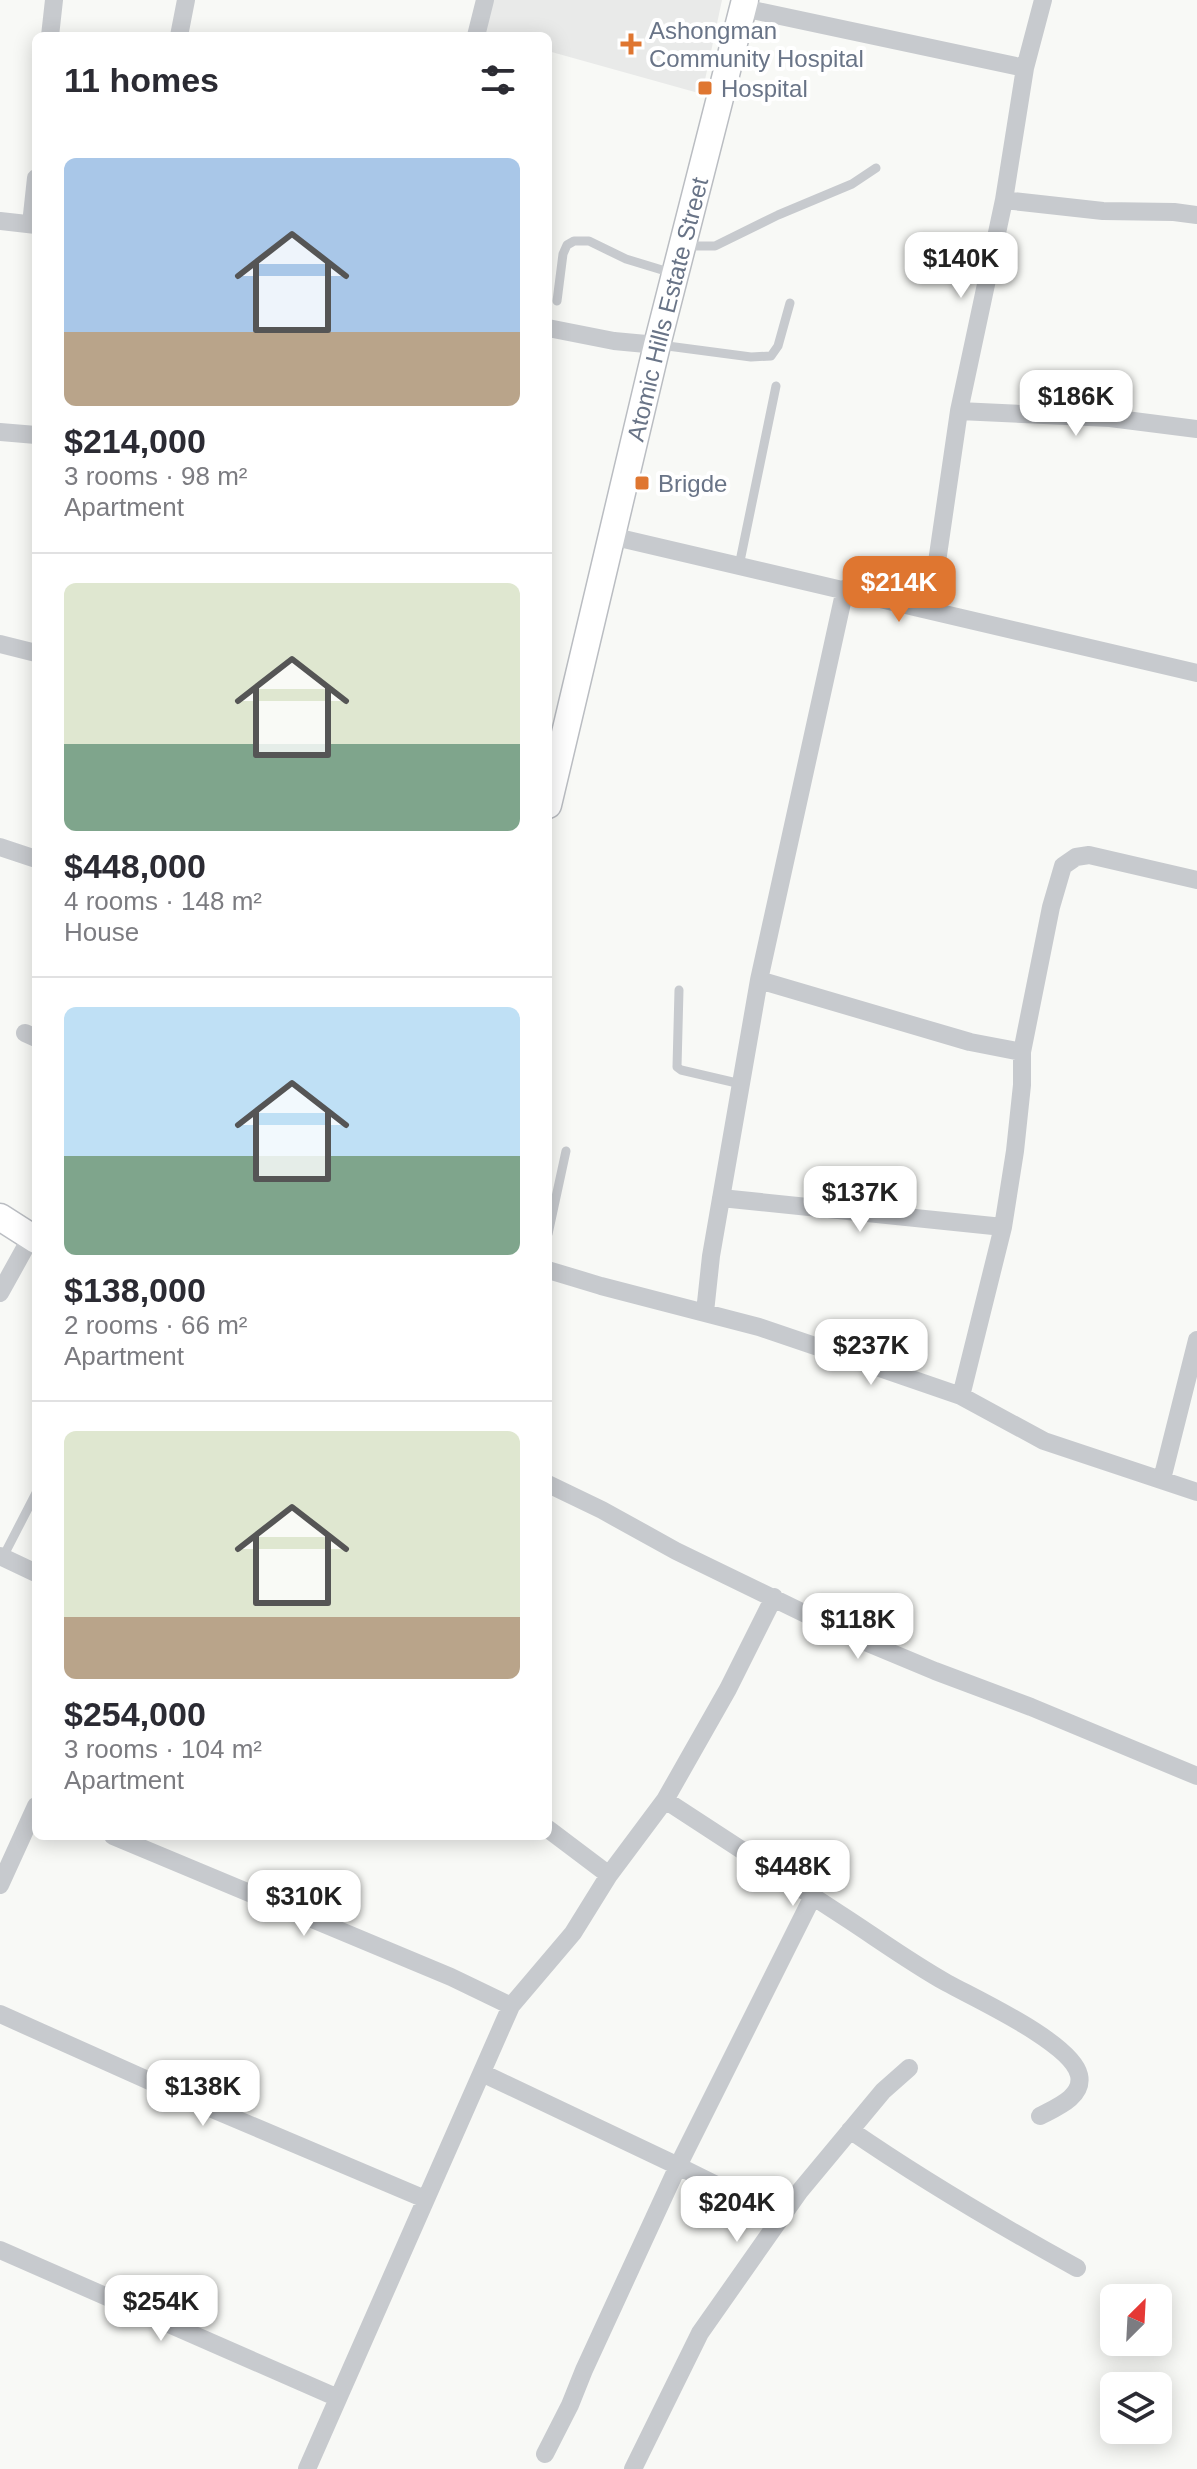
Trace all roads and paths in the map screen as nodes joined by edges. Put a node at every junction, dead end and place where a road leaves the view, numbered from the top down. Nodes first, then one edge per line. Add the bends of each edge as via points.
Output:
1 (54, 0) edge
2 (186, 0) edge
3 (485, 0) edge
4 (1043, 0) edge
5 (744, 4) edge
6 (50, 32) edge
7 (180, 32) edge
8 (477, 32) edge
9 (1025, 68) junction
10 (876, 168) dead end
11 (1004, 200) junction
12 (1197, 215) edge
13 (0, 221) edge
14 (32, 225) edge
15 (683, 246) junction
16 (676, 273) junction
17 (557, 301) dead end
18 (790, 303) dead end
19 (552, 329) edge
20 (657, 345) junction
21 (776, 386) dead end
22 (959, 411) junction
23 (1197, 429) edge
24 (0, 432) edge
25 (32, 435) edge
26 (611, 536) junction
27 (739, 566) junction
28 (845, 589) junction
29 (930, 610) junction
30 (0, 644) edge
31 (32, 652) edge
32 (1197, 673) edge
33 (552, 788) edge
34 (0, 847) edge
35 (32, 858) edge
36 (1197, 880) edge
37 (759, 980) junction
38 (679, 990) dead end
39 (1022, 1052) junction
40 (741, 1084) junction
41 (566, 1151) dead end
42 (721, 1198) junction
43 (552, 1216) edge
44 (0, 1217) edge
45 (1003, 1227) junction
46 (32, 1238) edge
47 (32, 1241) edge
48 (552, 1271) edge
49 (0, 1293) edge
50 (705, 1312) junction
51 (1197, 1340) edge
52 (961, 1396) junction
53 (1162, 1479) junction
54 (552, 1486) edge
55 (1197, 1492) edge
56 (32, 1500) edge
57 (1, 1556) edge
58 (32, 1571) edge
59 (774, 1597) junction
60 (1197, 1776) edge
61 (665, 1800) junction
62 (32, 1815) edge
63 (552, 1832) edge
64 (123, 1840) edge
65 (609, 1875) junction
66 (0, 1885) edge
67 (813, 1896) junction
68 (511, 2006) junction
69 (0, 2014) edge
70 (909, 2068) dead end
71 (482, 2073) junction
72 (1040, 2116) dead end
73 (850, 2130) junction
74 (678, 2166) junction
75 (425, 2199) junction
76 (781, 2217) junction
77 (0, 2250) edge
78 (1077, 2268) dead end
79 (338, 2398) junction
80 (545, 2454) dead end
81 (307, 2469) edge
82 (633, 2469) edge

1 - 6 street
2 - 7 street
3 - 8 street
4 - 9 street
5 - 9 street
5 - 15 street, Atomic Hills Estate Street
9 - 11 street
10 - 15 lane via 715,246
11 - 12 street
11 - 22 street
13 - 14 street
15 - 16 street, Atomic Hills Estate Street
16 - 17 lane via 578,240 565,248
16 - 20 street, Atomic Hills Estate Street
18 - 20 lane via 771,356
19 - 20 street
20 - 26 street, Atomic Hills Estate Street
21 - 27 lane
22 - 23 street via 1110,418
22 - 29 street
24 - 25 street
26 - 27 street
26 - 33 street, Atomic Hills Estate Street
27 - 28 street
28 - 29 street
28 - 37 street
29 - 32 street
30 - 31 street
34 - 35 street
36 - 39 street via 1089,855 1063,866
37 - 39 street via 970,1042
37 - 40 street
38 - 40 lane via 677,1067
39 - 45 street
40 - 42 street
41 - 43 lane
42 - 45 street
42 - 50 street
44 - 46 street
45 - 52 street
47 - 49 street
48 - 50 street
50 - 52 street
51 - 53 street
52 - 53 street via 1044,1441
53 - 55 street
54 - 59 street
56 - 57 lane
57 - 58 street
59 - 60 street via 851,1636
59 - 61 street
61 - 65 street
61 - 67 street
62 - 66 street
63 - 65 street
64 - 68 street
65 - 68 street via 573,1933
67 - 72 street via 1066,2053 1075,2064 1079,2085 1070,2099
67 - 74 street
68 - 71 street
69 - 75 street
70 - 73 street
71 - 74 street
71 - 75 street
73 - 76 street
73 - 78 street via 975,2212
74 - 76 street
74 - 80 street
75 - 79 street
76 - 82 street via 700,2333
77 - 79 street
79 - 81 street

